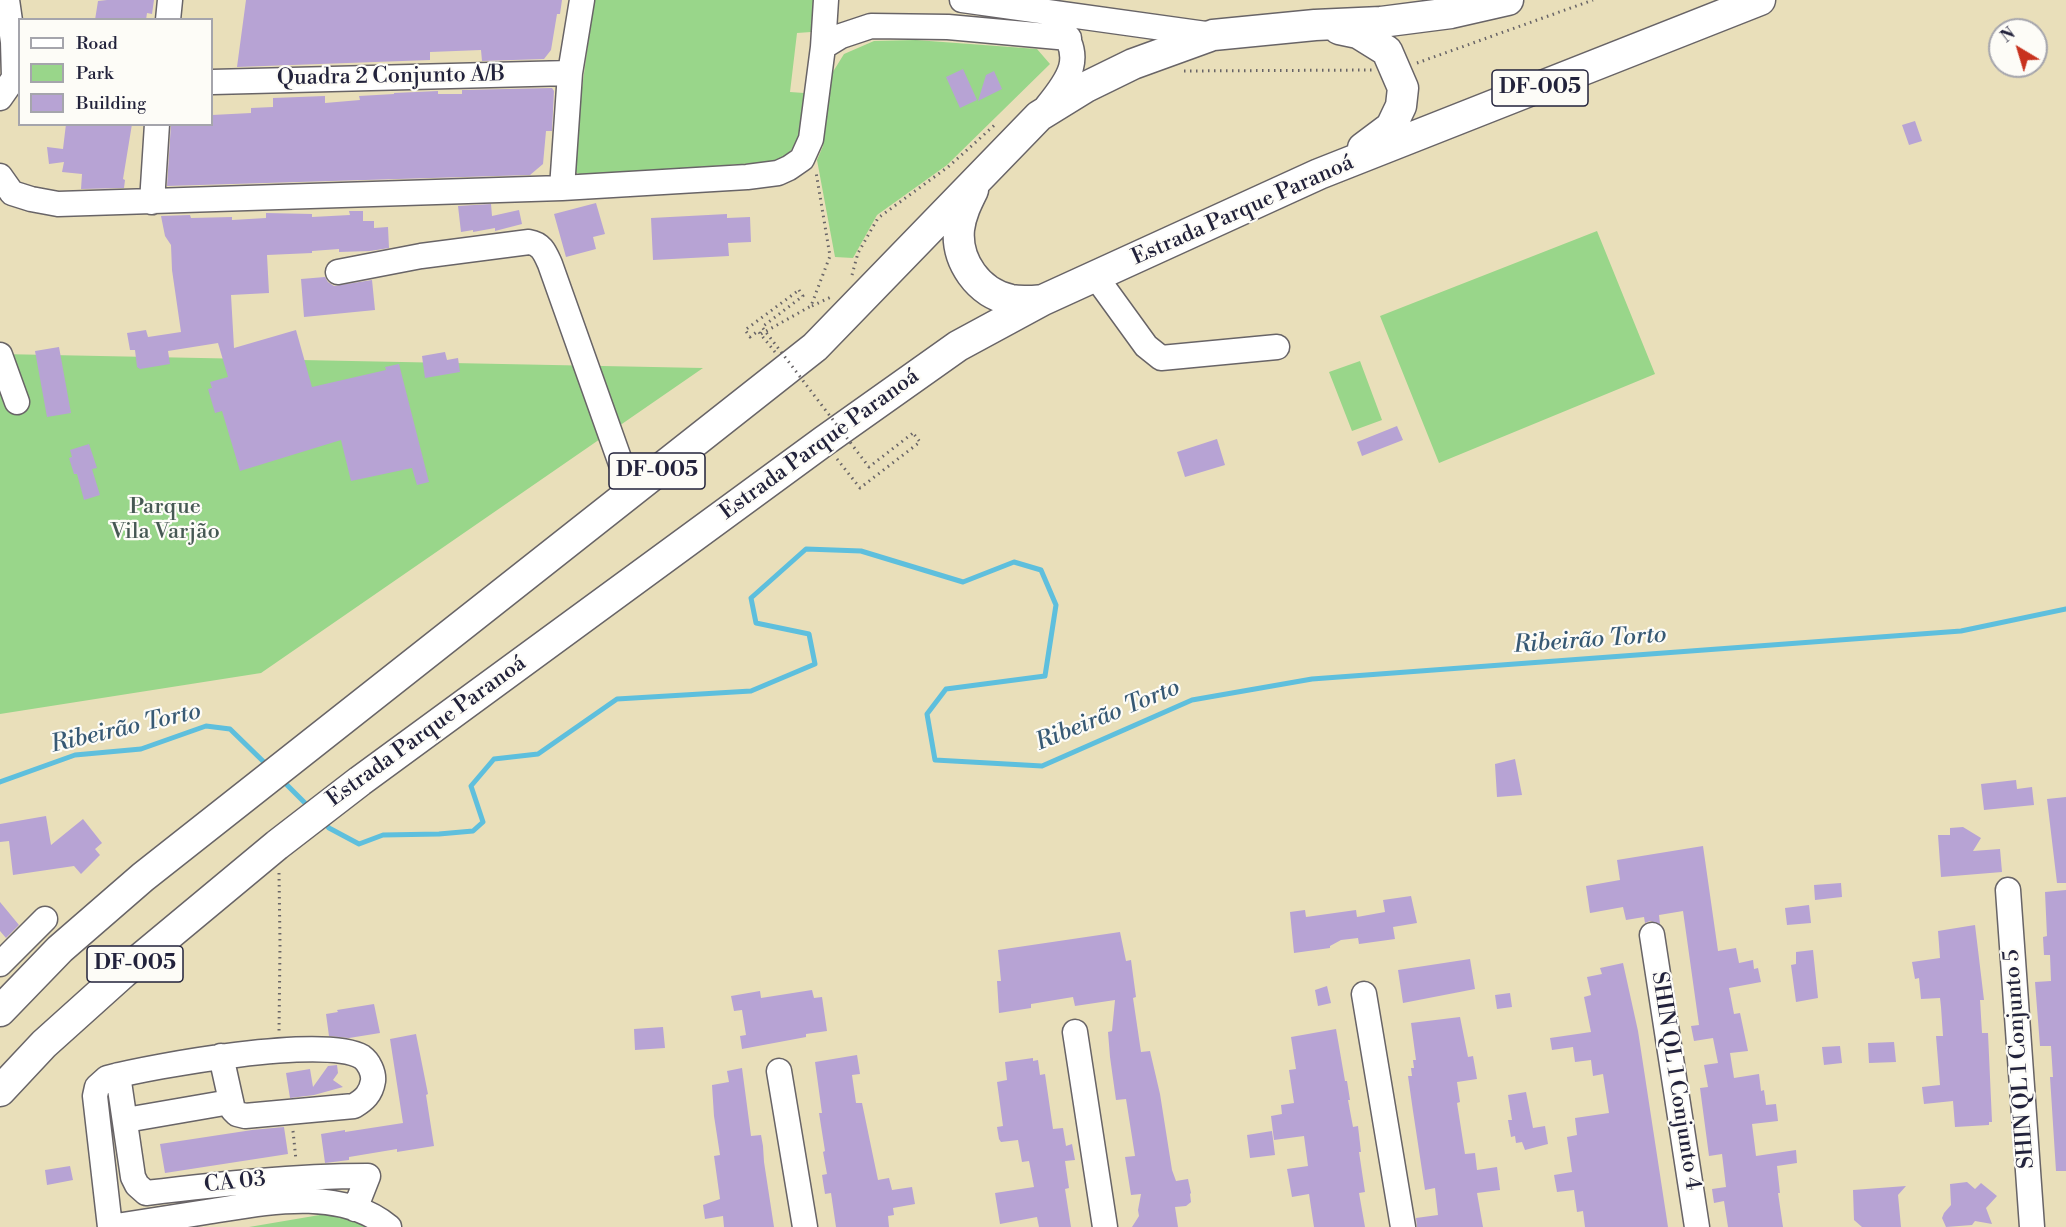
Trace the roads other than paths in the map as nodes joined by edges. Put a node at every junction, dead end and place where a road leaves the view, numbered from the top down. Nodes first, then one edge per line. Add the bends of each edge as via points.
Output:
1 (7, 0) edge
2 (170, 0) edge
3 (582, 0) edge
4 (826, 0) edge
5 (962, 0) edge
6 (1508, 0) edge
7 (1760, 0) edge
8 (1081, 8) edge
9 (1048, 13) junction
10 (168, 18) edge
11 (1315, 25) junction
12 (1213, 34) junction
13 (1069, 38) junction
14 (823, 47) junction
15 (570, 73) junction
16 (213, 82) edge
17 (0, 98) edge
18 (1040, 116) junction
19 (157, 126) edge
20 (1319, 174) junction
21 (0, 176) edge
22 (978, 179) junction
23 (562, 188) junction
24 (152, 202) junction
25 (338, 272) dead end
26 (1095, 278) junction
27 (1043, 300) junction
28 (1277, 347) dead end
29 (0, 356) edge
30 (17, 402) dead end
31 (631, 492) junction
32 (2008, 890) dead end
33 (45, 919) dead end
34 (1652, 935) dead end
35 (0, 964) edge
36 (1364, 994) dead end
37 (0, 1011) edge
38 (1075, 1032) dead end
39 (221, 1056) junction
40 (779, 1071) dead end
41 (118, 1075) junction
42 (0, 1091) edge
43 (230, 1102) junction
44 (126, 1120) junction
45 (355, 1209) junction
46 (110, 1227) edge
47 (389, 1227) edge
48 (804, 1227) edge
49 (1105, 1227) edge
50 (1403, 1227) edge
51 (1697, 1227) edge
52 (2031, 1227) edge

1 - 17 street via 14,78
2 - 10 street
3 - 15 street
4 - 14 street
5 - 9 street
6 - 11 main road, DF-005 via 1451,13
7 - 20 main road, Estrada Parque Paranoá / DF-005
8 - 9 street
8 - 12 street
9 - 13 street
11 - 12 main road, DF-005
11 - 20 main road via 1358,33 1375,41 1387,51 1403,88 1401,106 1391,127 1374,142
12 - 18 main road, DF-005 via 1133,64
13 - 14 street via 948,27 871,26
13 - 18 street via 1073,57 1066,83
14 - 23 street via 811,139 802,159 789,168 747,177
15 - 16 street, Quadra 2 Conjunto A/B
15 - 23 street
18 - 22 main road, DF-005
19 - 24 street
20 - 26 main road, Estrada Parque Paranoá / DF-005
21 - 24 street via 12,193 31,200 58,204
22 - 27 main road via 959,227 965,266 995,294 1024,302
22 - 31 main road, DF-005 via 814,347
23 - 24 street
25 - 31 street via 421,256 529,242 539,245 550,264
26 - 27 main road, Estrada Parque Paranoá / DF-005
26 - 28 street via 1146,346 1161,358
27 - 42 main road, Estrada Parque Paranoá / DF-005 via 958,346 352,787 278,857 123,974 44,1044
29 - 30 street
31 - 37 main road, DF-005 via 142,877 60,949
32 - 52 street, SHIN QL 1 Conjunto 5
33 - 35 street
34 - 51 street, SHIN QL 1 Conjunto 4
36 - 50 street
38 - 49 street
39 - 41 street, CA 03
39 - 43 street
39 - 43 street, CA 03 via 328,1050 365,1059 373,1079 369,1093 354,1106 245,1116 237,1114
40 - 48 street
41 - 44 street, CA 03
41 - 46 street, CA 03 via 101,1082 96,1096
43 - 44 street
44 - 45 street, CA 03 via 133,1177 146,1193 299,1177 368,1176
45 - 46 street, CA 03 via 310,1200 279,1200
45 - 47 street, CA 03

